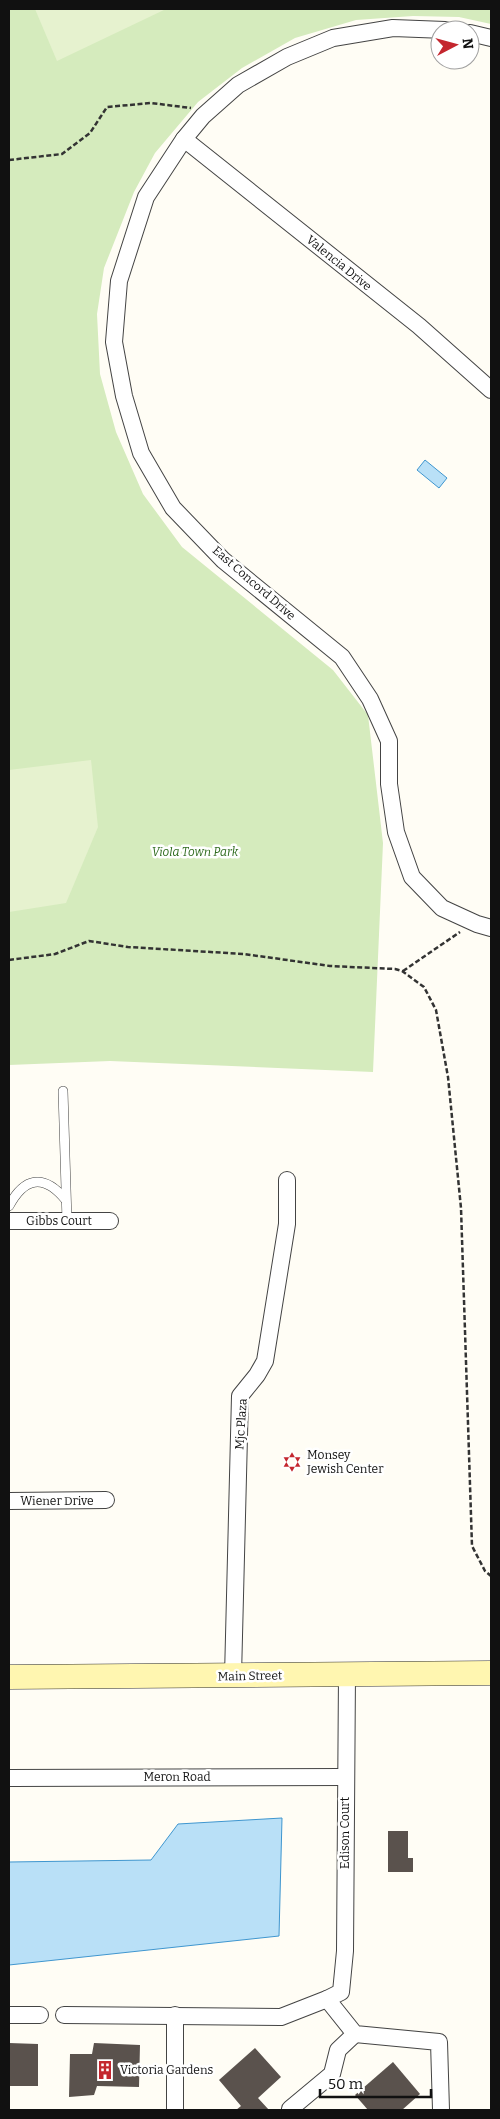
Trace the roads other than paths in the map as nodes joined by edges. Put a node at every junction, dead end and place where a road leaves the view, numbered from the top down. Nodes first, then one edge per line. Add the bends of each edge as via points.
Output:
1 (430, 29) edge
2 (184, 140) junction
3 (491, 390) edge
4 (491, 928) edge
5 (63, 1091) dead end
6 (288, 1180) dead end
7 (65, 1199) junction
8 (9, 1206) edge
9 (9, 1221) edge
10 (67, 1221) junction
11 (110, 1221) dead end
12 (106, 1500) dead end
13 (9, 1501) edge
14 (491, 1673) edge
15 (347, 1674) junction
16 (233, 1676) junction
17 (9, 1677) edge
18 (345, 1777) junction
19 (9, 1778) edge
20 (334, 1995) junction
21 (64, 2014) dead end
22 (9, 2015) edge
23 (40, 2015) dead end
24 (175, 2015) junction
25 (355, 2034) junction
26 (290, 2109) edge
27 (174, 2110) edge
28 (441, 2110) edge

1 - 2 street, East Concord Drive via 393,28 333,38 287,57 238,85 203,116
2 - 3 street, Valencia Drive via 419,326
2 - 4 street, East Concord Drive via 146,197 119,281 114,342 124,396 141,454 173,508 224,560 342,657 370,699 389,741 389,784 396,832 412,877 442,908
5 - 7 lane
6 - 16 street, Mjc Plaza via 287,1224 264,1361 240,1396
7 - 8 lane via 54,1187 35,1182 17,1191
7 - 10 lane
9 - 10 street, Gibbs Court
10 - 11 street, Gibbs Court
12 - 13 street, Wiener Drive
14 - 15 main road, Main Street
15 - 16 main road, Main Street
15 - 18 street, Edison Court
16 - 17 main road, Main Street
18 - 19 street, Meron Road
18 - 20 street, Edison Court via 345,1951
20 - 24 street via 281,2017
20 - 25 street
21 - 24 street
22 - 23 street
24 - 27 street
25 - 26 street via 338,2050 332,2074
25 - 28 street via 439,2042

